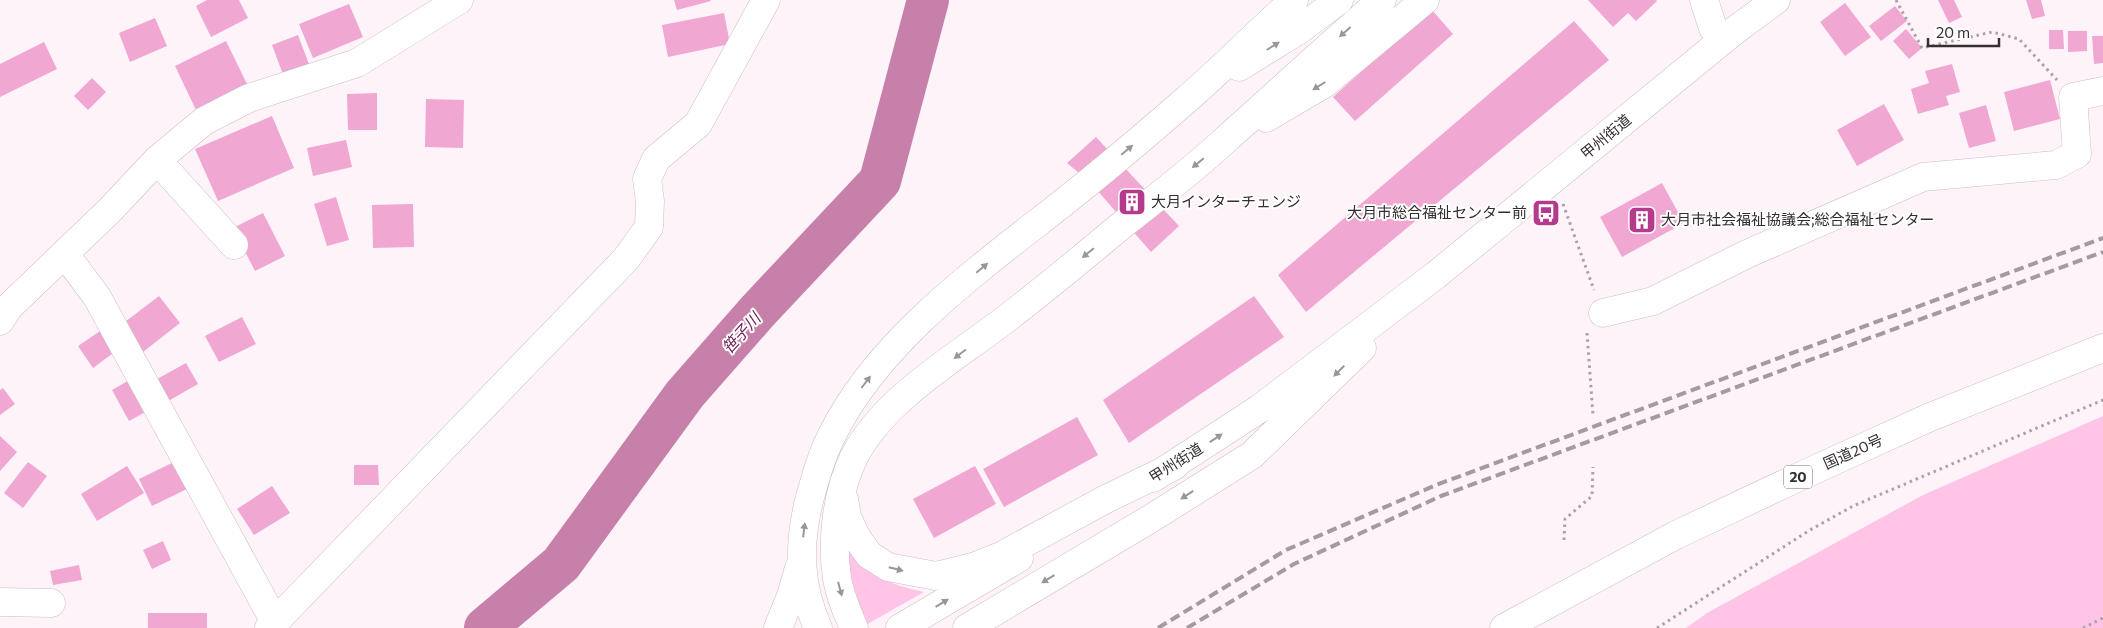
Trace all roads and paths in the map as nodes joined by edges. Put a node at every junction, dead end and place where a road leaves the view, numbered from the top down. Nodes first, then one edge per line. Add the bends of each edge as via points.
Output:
1 (459, 0) edge
2 (766, 0) edge
3 (1278, 0) edge
4 (1294, 0) edge
5 (1339, 0) edge
6 (1382, 0) edge
7 (1425, 0) edge
8 (1704, 0) edge
9 (1776, 0) edge
10 (1896, 0) edge
11 (1722, 41) junction
12 (2103, 90) edge
13 (2072, 97) junction
14 (1186, 100) junction
15 (1223, 142) junction
16 (157, 160) junction
17 (1567, 219) dead end
18 (234, 245) dead end
19 (65, 254) junction
20 (1436, 275) junction
21 (1603, 313) junction
22 (0, 320) edge
23 (2103, 348) edge
24 (2103, 400) edge
25 (1593, 415) dead end
26 (1174, 466) junction
27 (1593, 467) dead end
28 (843, 490) junction
29 (1564, 540) dead end
30 (800, 562) junction
31 (0, 602) edge
32 (51, 603) dead end
33 (2103, 618) edge
34 (272, 625) edge
35 (778, 628) edge
36 (818, 628) edge
37 (854, 628) edge
38 (900, 628) edge
39 (967, 628) edge
40 (1504, 628) edge
41 (1657, 628) edge
42 (2083, 628) edge

1 - 16 main road via 357,63 250,98 204,122
2 - 34 main road via 698,124 656,159 647,179 649,227 626,259
3 - 14 main road
4 - 14 main road
14 -> 5 main road via 1299,30
6 -> 15 main road
7 -> 15 main road via 1324,84
8 - 11 main road via 1713,28
9 - 11 main road, 甲州街道
10 - 13 path via 1922,48 1992,32 2019,38
11 - 20 main road, 甲州街道
12 - 13 main road
13 - 21 main road via 2077,154 2056,165 1923,177 1747,254 1654,301
30 -> 14 main road via 808,506 831,436 856,395 886,356 929,313
15 -> 28 main road via 1005,320 899,400 863,443
16 - 18 main road
16 - 19 main road
17 - 21 path
19 - 22 main road via 9,307
19 - 34 main road via 97,297
26 -> 20 main road, 甲州街道 via 1259,409
20 -> 39 main road, 甲州街道 via 1252,455
21 - 25 path via 1587,333
23 - 40 main road, 国道20号 / 20 via 1928,418 1803,475 1676,535
24 - 41 path via 1853,506
28 -> 26 main road via 847,517 856,538 870,555 888,567 936,576 1001,556
38 -> 26 main road, 甲州街道
27 - 29 path via 1592,496 1565,519
28 -> 37 main road via 836,524 837,578
30 - 35 main road
30 - 36 main road via 808,607
31 - 32 main road
33 - 42 path

